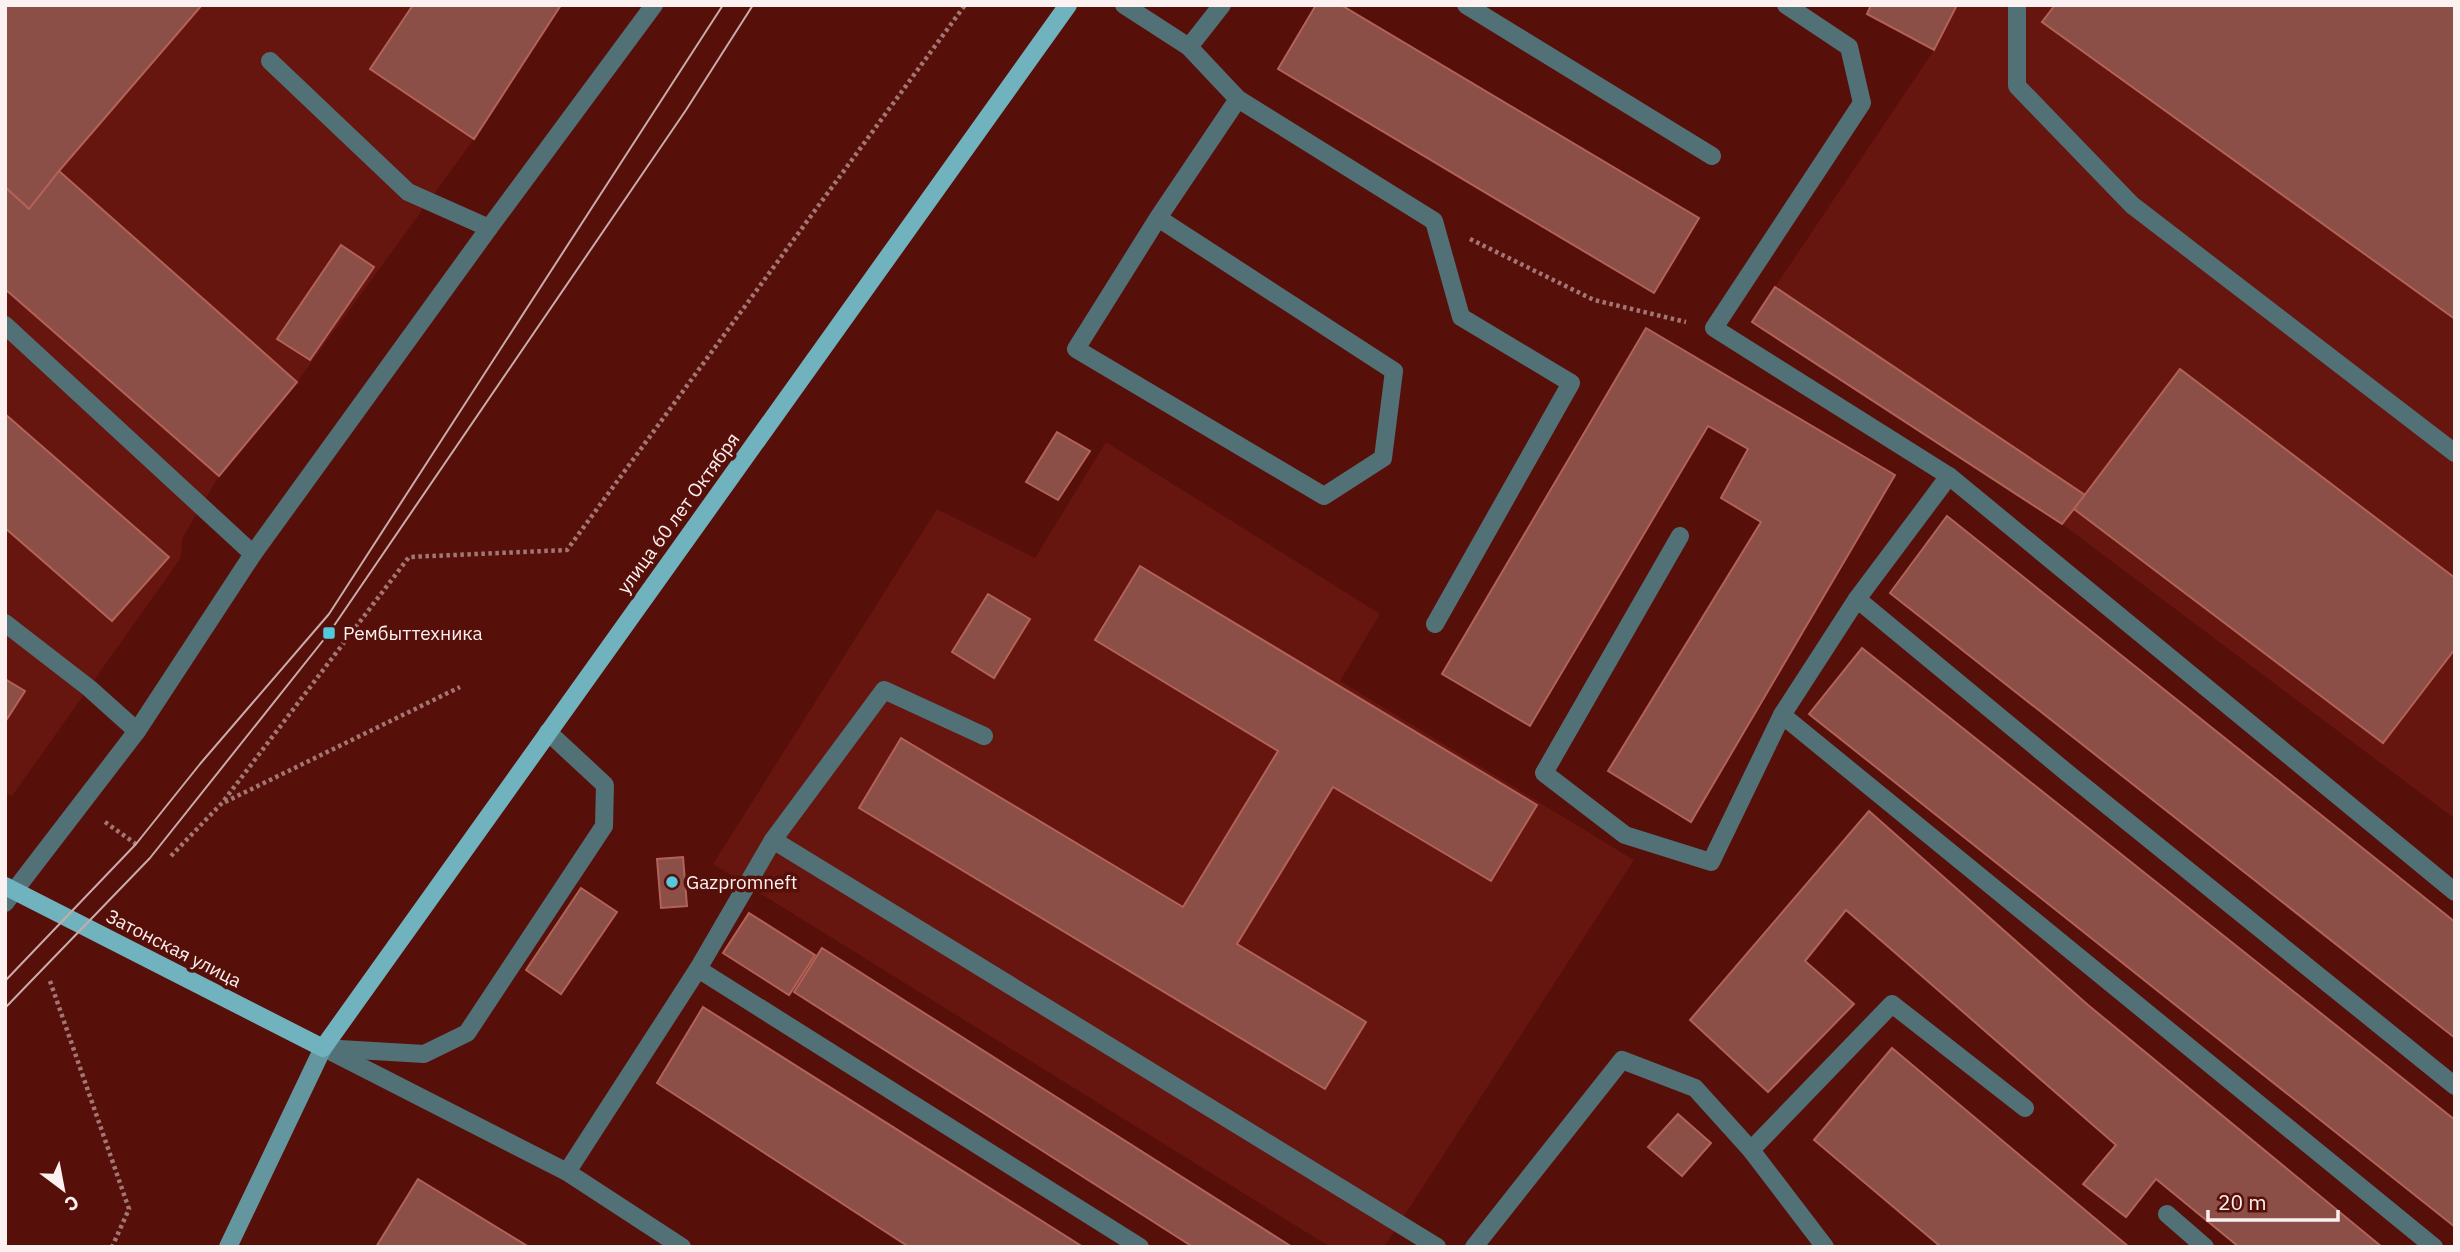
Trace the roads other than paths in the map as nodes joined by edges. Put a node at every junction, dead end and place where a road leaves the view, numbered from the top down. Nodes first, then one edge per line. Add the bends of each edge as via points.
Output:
1 (654, 5) edge
2 (1068, 5) edge
3 (1124, 5) edge
4 (1222, 5) edge
5 (1466, 5) edge
6 (1786, 5) edge
7 (2017, 5) edge
8 (1189, 47) junction
9 (270, 61) dead end
10 (1238, 99) junction
11 (1712, 156) dead end
12 (1158, 218) junction
13 (489, 228) junction
14 (5, 325) edge
15 (2455, 453) edge
16 (1949, 476) junction
17 (1681, 536) dead end
18 (253, 554) junction
19 (1857, 599) junction
20 (5, 623) edge
21 (1435, 624) dead end
22 (1782, 715) junction
23 (137, 731) junction
24 (548, 732) junction
25 (985, 736) dead end
26 (773, 840) junction
27 (2455, 892) edge
28 (8, 893) edge
29 (698, 969) junction
30 (323, 1048) junction
31 (2455, 1086) edge
32 (2025, 1108) dead end
33 (1751, 1150) junction
34 (567, 1172) junction
35 (2167, 1214) dead end
36 (228, 1247) edge
37 (682, 1247) edge
38 (1140, 1247) edge
39 (1437, 1247) edge
40 (1474, 1247) edge
41 (1825, 1247) edge
42 (2205, 1247) edge
43 (2434, 1247) edge

1 - 13 lane
2 - 24 main road, улица 60 лет Октября
3 - 8 lane
4 - 8 lane
5 - 11 lane
6 - 16 lane via 1849,47 1861,103 1714,328
7 - 15 lane via 2017,86 2123,195
8 - 10 lane
9 - 13 lane via 408,192
10 - 12 lane
10 - 21 lane via 1434,220 1461,317 1571,383
12 - 12 lane via 1076,349 1324,496 1383,458 1394,371
13 - 18 lane
14 - 18 lane
16 - 19 lane
16 - 27 lane
17 - 22 lane via 1544,773 1625,835 1712,862
18 - 23 lane
19 - 22 lane
19 - 31 lane
20 - 23 lane
22 - 43 lane
23 - 28 lane
24 - 30 main road, улица 60 лет Октября
24 - 30 lane via 605,785 604,826 467,1032 425,1054
25 - 26 lane via 884,690
26 - 29 lane
26 - 39 lane
28 - 30 main road, Затонская улица
29 - 34 lane
29 - 38 lane
30 - 34 lane
30 - 36 main road
32 - 33 lane via 1892,1004
33 - 40 lane via 1695,1088 1622,1060
33 - 41 lane
34 - 37 lane
35 - 42 lane

